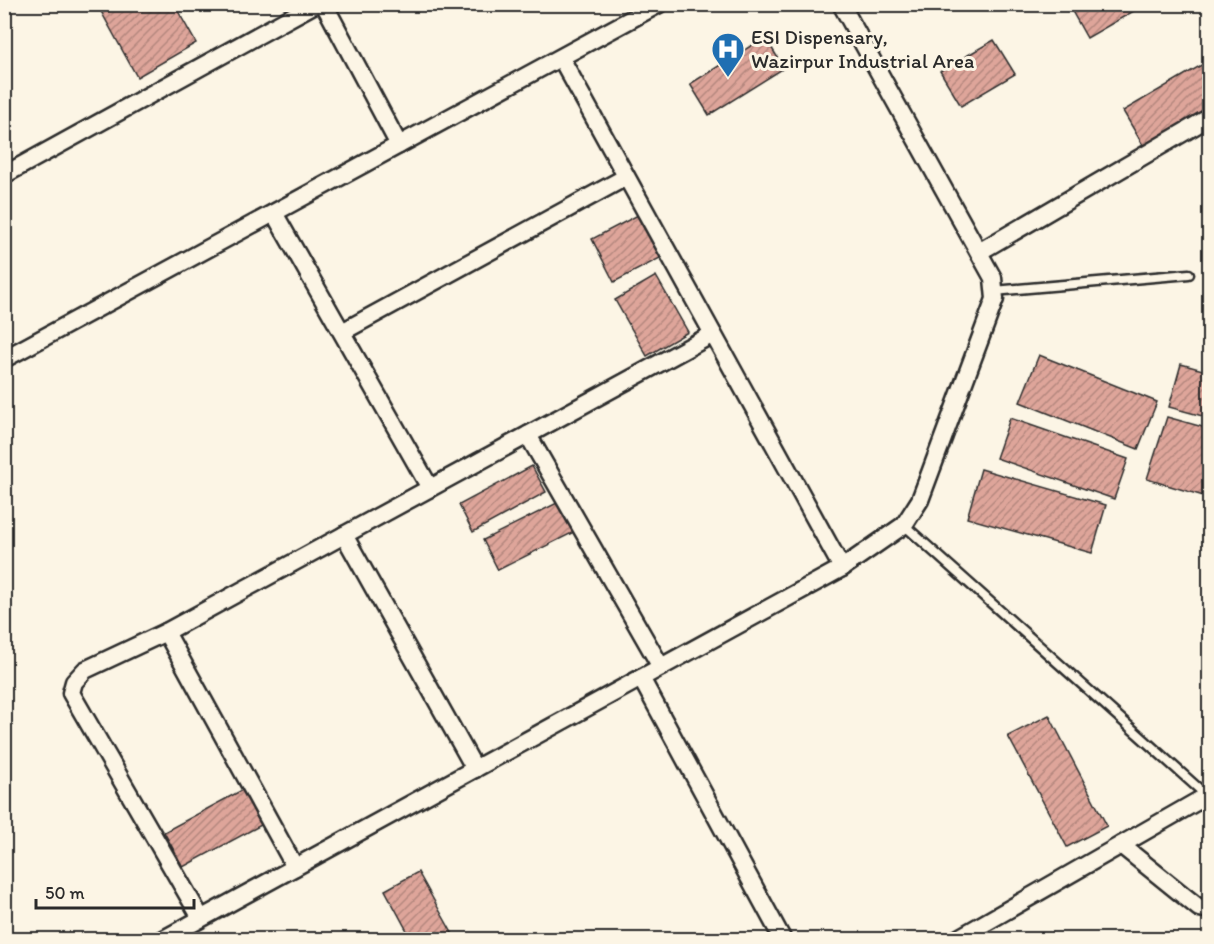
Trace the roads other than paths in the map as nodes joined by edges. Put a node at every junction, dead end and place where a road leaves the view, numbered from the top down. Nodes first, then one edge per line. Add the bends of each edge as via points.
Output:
1 (315, 4) edge
2 (324, 4) edge
3 (659, 4) edge
4 (841, 4) edge
5 (561, 58) junction
6 (1209, 117) edge
7 (399, 145) junction
8 (4, 175) edge
9 (626, 177) junction
10 (274, 213) junction
11 (979, 252) junction
12 (1189, 274) dead end
13 (994, 291) junction
14 (342, 332) junction
15 (713, 334) junction
16 (4, 359) edge
17 (528, 435) junction
18 (430, 488) junction
19 (904, 525) junction
20 (344, 535) junction
21 (842, 568) junction
22 (166, 632) junction
23 (661, 667) junction
24 (641, 678) junction
25 (475, 769) junction
26 (1208, 795) edge
27 (1121, 845) junction
28 (295, 867) junction
29 (1209, 910) edge
30 (201, 918) junction
31 (162, 939) edge
32 (783, 939) edge
33 (956, 939) edge

1 - 8 street
2 - 7 street
3 - 5 street
4 - 11 street
5 - 7 street
5 - 9 street
6 - 11 street
7 - 10 street
9 - 14 street
9 - 15 street
10 - 14 street
10 - 16 street
11 - 13 street via 993,278
12 - 13 lane
13 - 19 street via 995,299 920,500
14 - 18 street
15 - 17 street
15 - 21 street
17 - 18 street
17 - 23 street
18 - 20 street
19 - 21 street
19 - 26 lane
20 - 22 street
20 - 25 street
21 - 23 street
22 - 28 street
22 - 30 street via 85,670 74,682 71,693
23 - 24 street
24 - 25 street
24 - 32 street
25 - 28 street
26 - 27 street
27 - 29 street via 1199,908
27 - 33 street
28 - 30 street
30 - 31 street

